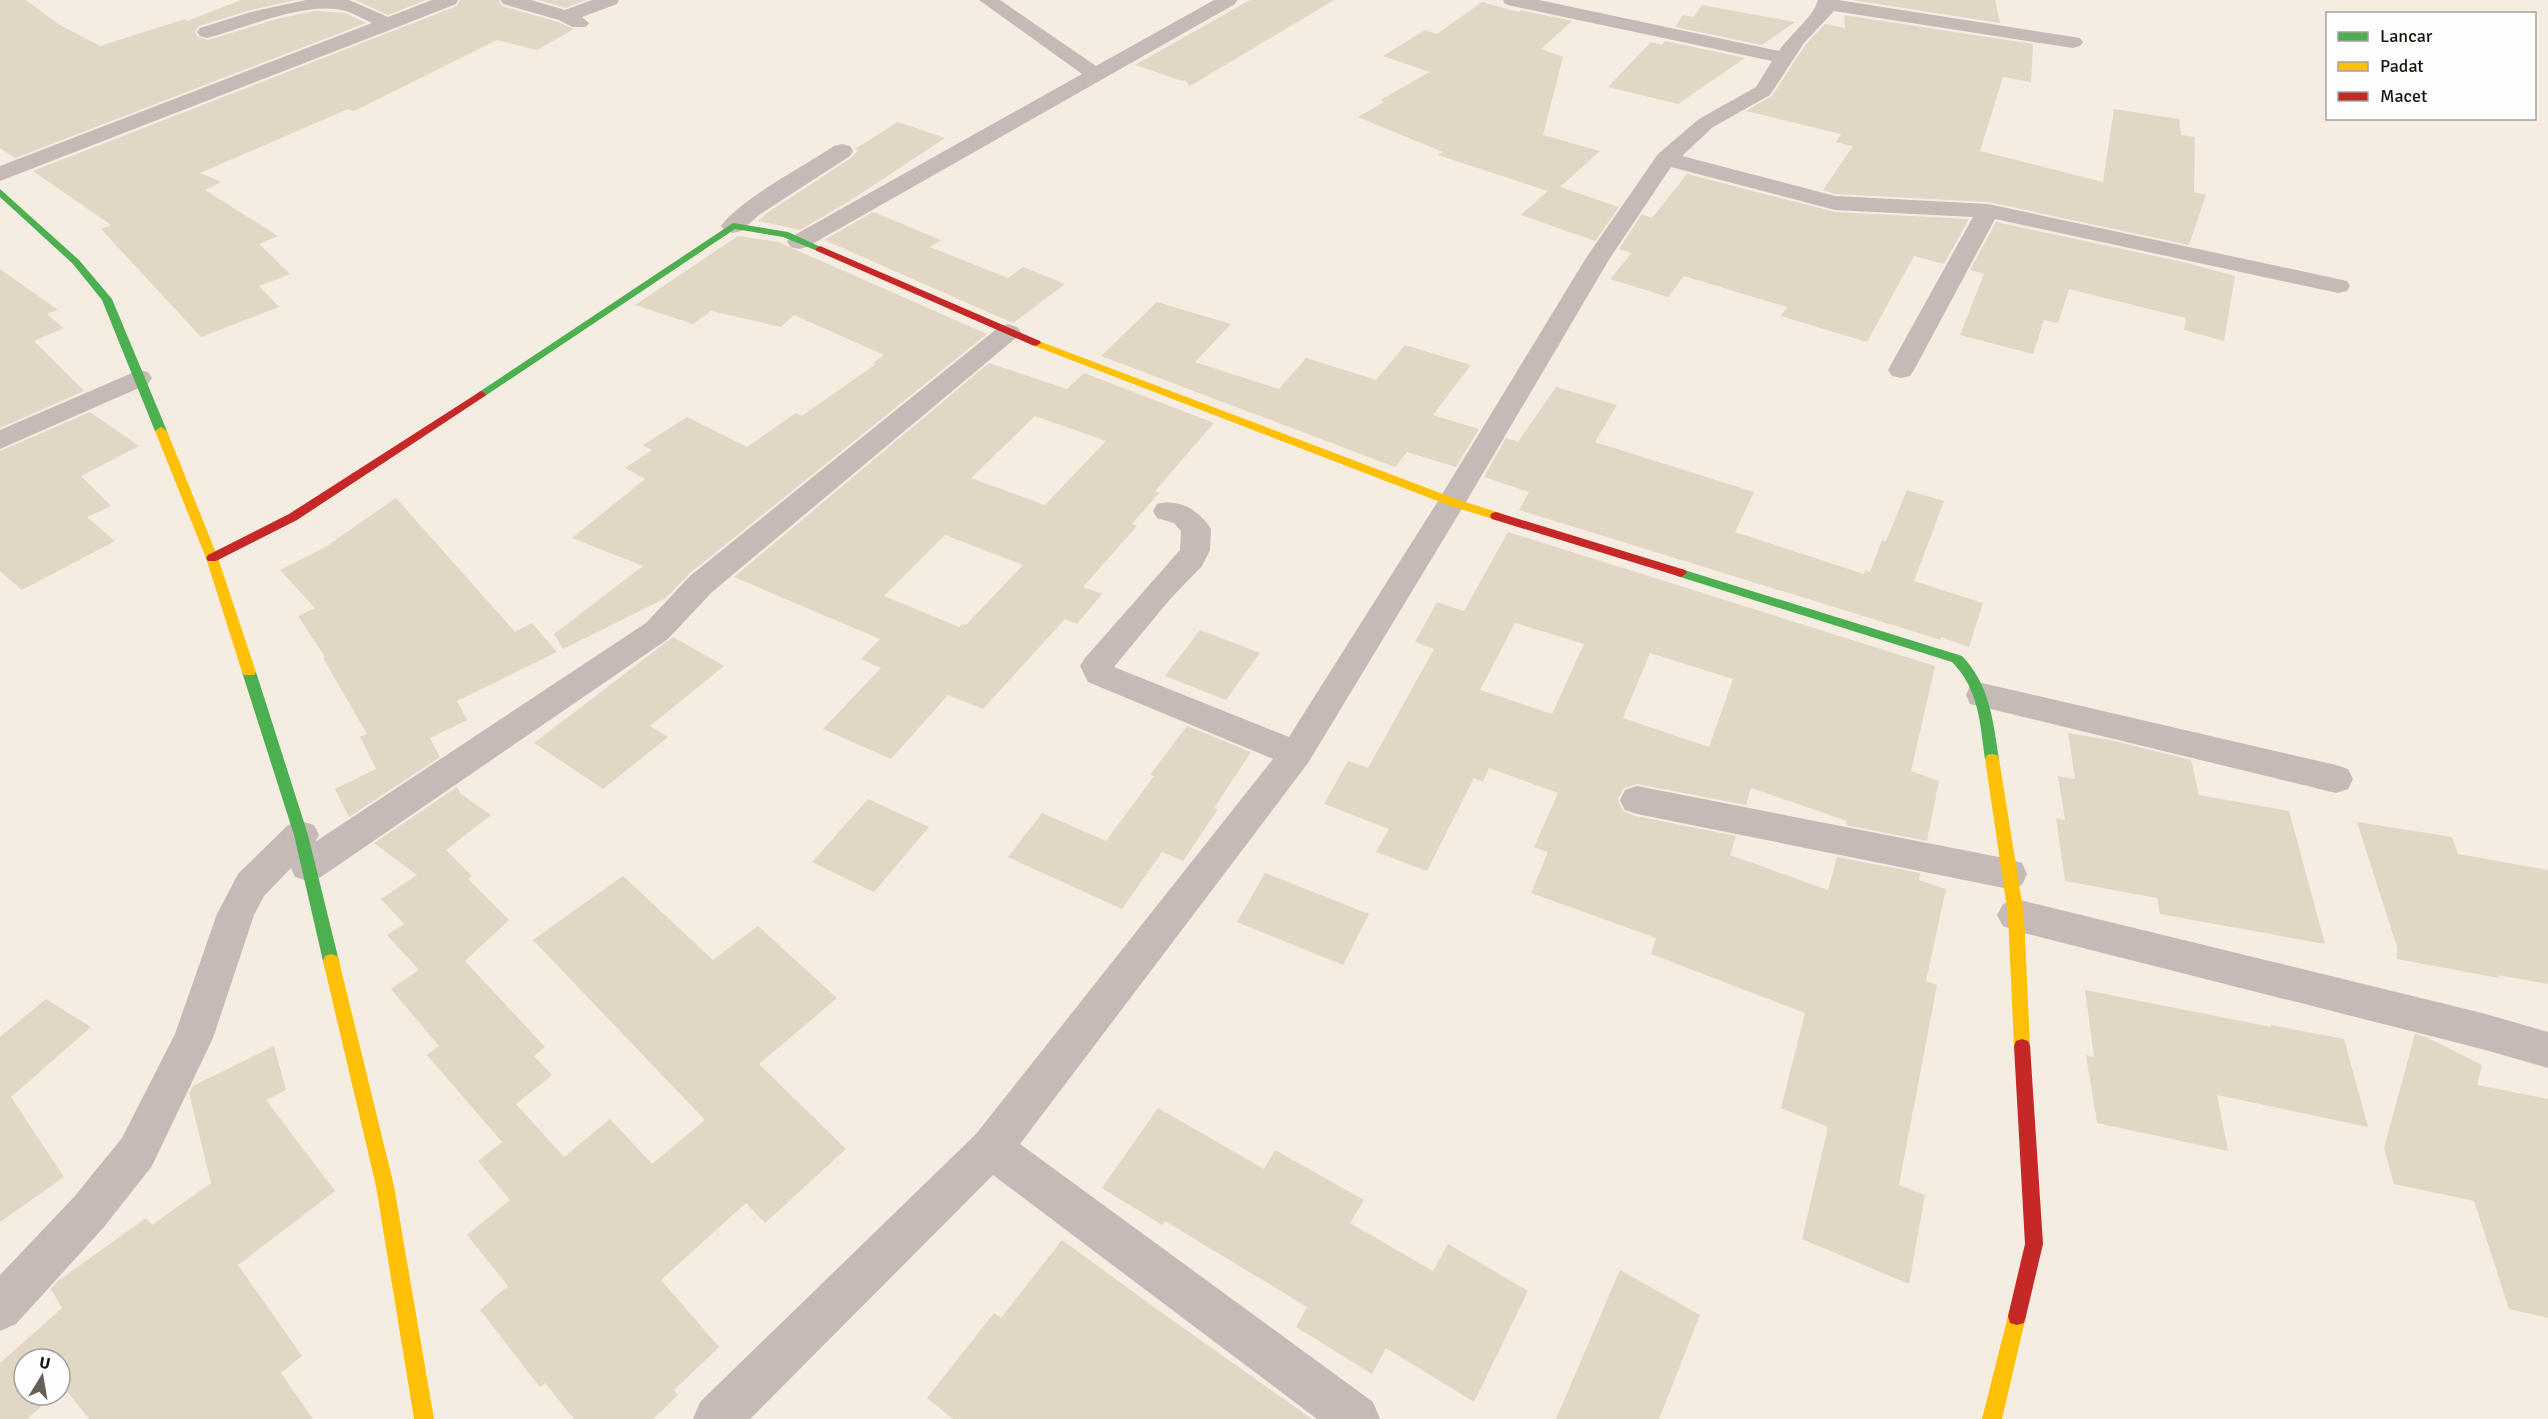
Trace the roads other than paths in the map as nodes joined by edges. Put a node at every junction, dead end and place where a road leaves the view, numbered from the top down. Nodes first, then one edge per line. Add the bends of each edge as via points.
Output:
1 (449, 0) edge
2 (510, 0) edge
3 (610, 0) edge
4 (988, 0) edge
5 (1228, 0) edge
6 (1512, 0) edge
7 (1537, 2) edge
8 (1827, 2) edge
9 (388, 24) junction
10 (207, 32) dead end
11 (2073, 42) dead end
12 (1785, 58) junction
13 (1096, 75) junction
14 (842, 151) dead end
15 (1666, 159) junction
16 (0, 174) edge
17 (0, 192) edge
18 (1988, 211) junction
19 (732, 226) junction
20 (799, 242) junction
21 (2337, 286) dead end
22 (1008, 332) junction
23 (1901, 370) dead end
24 (140, 378) junction
25 (0, 440) edge
26 (1452, 502) junction
27 (1167, 511) dead end
28 (212, 558) junction
29 (1982, 695) junction
30 (1296, 754) junction
31 (2336, 779) dead end
32 (1638, 800) dead end
33 (304, 851) junction
34 (2009, 874) junction
35 (2016, 915) junction
36 (2548, 1050) edge
37 (991, 1148) junction
38 (0, 1308) edge
39 (424, 1419) edge
40 (717, 1419) edge
41 (1356, 1419) edge
42 (1992, 1419) edge

1 - 9 street
2 - 3 street via 572,20
4 - 13 street
5 - 13 street
6 - 7 street
7 - 12 street
8 - 11 street
8 - 12 street
9 - 10 street via 347,6 306,2 282,6
9 - 16 street
12 - 15 street via 1764,92 1706,123
13 - 20 street
14 - 19 street
15 - 18 street via 1835,203
15 - 26 street via 1598,258
17 - 24 street via 76,262 107,299
18 - 21 street
18 - 23 street
19 - 20 street via 771,230
19 - 28 street via 359,476 293,517
20 - 22 street
22 - 26 street
22 - 33 street via 701,584 657,631
24 - 25 street
24 - 28 street
26 - 29 street via 1941,653 1969,669
26 - 30 street
27 - 30 street via 1184,516 1196,529 1191,560 1105,653 1096,666 1099,674
28 - 33 street
29 - 31 street
29 - 34 street
30 - 37 street
32 - 34 street
33 - 38 street via 251,885 236,914 193,1038 137,1152 89,1212
33 - 39 street via 386,1186
34 - 35 street
35 - 36 street via 2482,1030
35 - 42 street via 2034,1244
37 - 40 street
37 - 41 street

